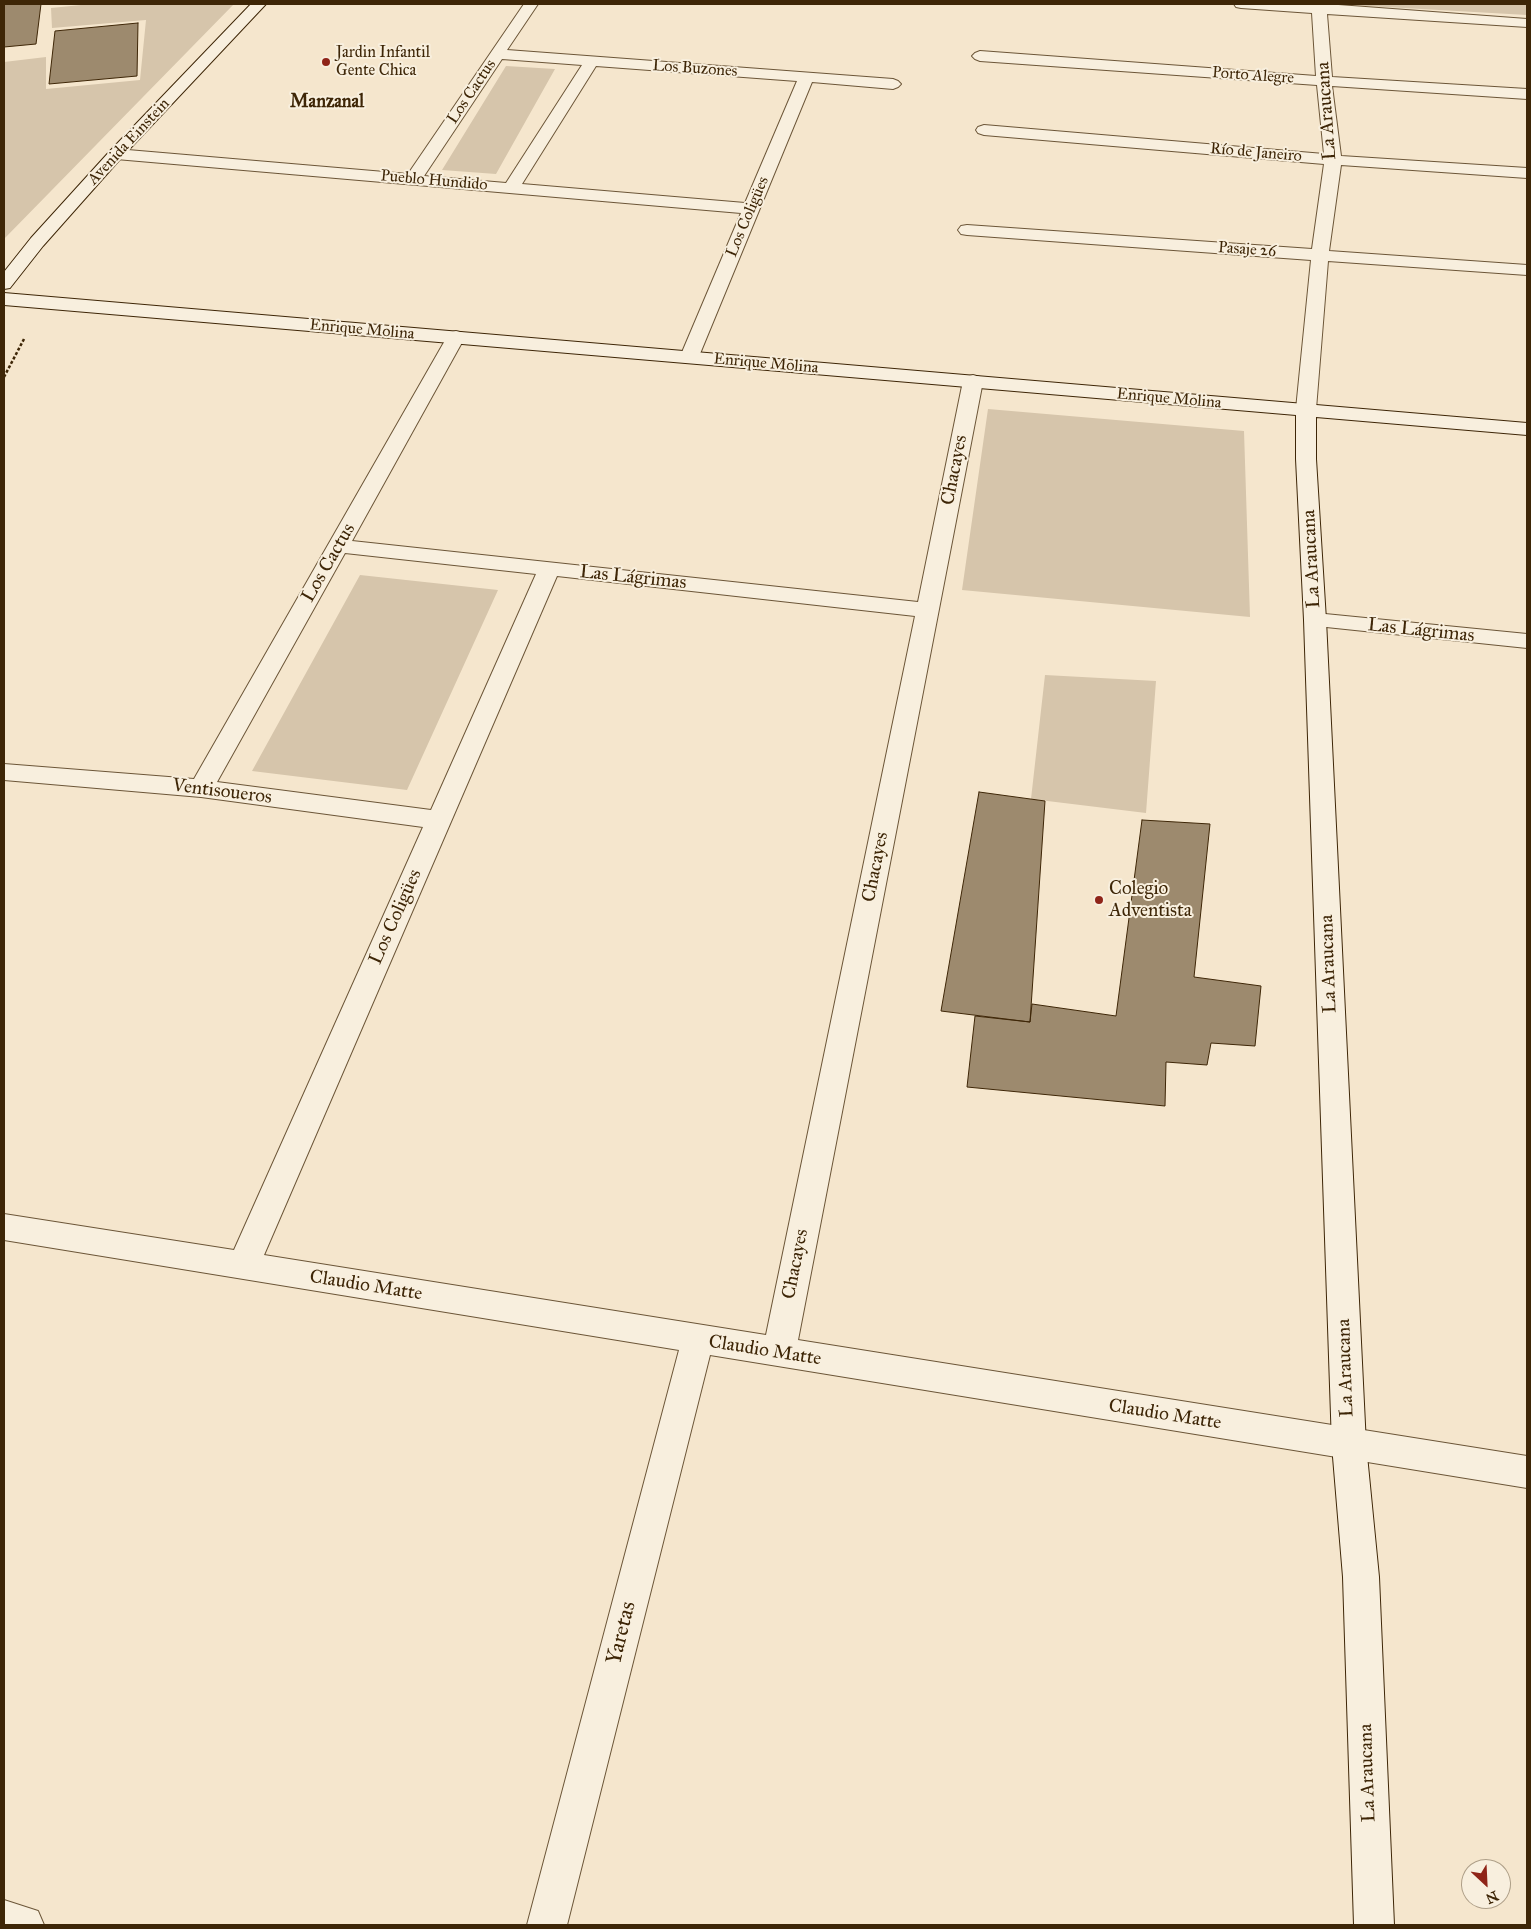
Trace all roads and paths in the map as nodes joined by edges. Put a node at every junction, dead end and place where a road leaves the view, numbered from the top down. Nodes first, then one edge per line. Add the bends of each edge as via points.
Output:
1 (259, 4) edge
2 (531, 4) edge
3 (1241, 4) edge
4 (1318, 7) edge
5 (1527, 23) edge
6 (497, 54) junction
7 (980, 56) dead end
8 (591, 62) junction
9 (806, 78) junction
10 (1324, 81) junction
11 (893, 84) dead end
12 (1527, 94) edge
13 (984, 130) dead end
14 (116, 154) junction
15 (1333, 160) junction
16 (1527, 173) edge
17 (413, 180) junction
18 (511, 188) junction
19 (751, 209) junction
20 (966, 230) dead end
21 (1320, 255) junction
22 (1527, 270) edge
23 (4, 284) edge
24 (4, 299) edge
25 (456, 338) junction
26 (690, 357) junction
27 (973, 381) junction
28 (1306, 409) junction
29 (1527, 429) edge
30 (339, 546) junction
31 (549, 569) junction
32 (927, 610) junction
33 (1315, 620) junction
34 (1527, 641) edge
35 (4, 772) edge
36 (201, 788) junction
37 (438, 820) junction
38 (4, 1227) edge
39 (243, 1266) junction
40 (698, 1340) junction
41 (779, 1353) junction
42 (1349, 1445) junction
43 (1527, 1472) edge
44 (4, 1920) edge
45 (24, 1925) edge
46 (547, 1925) edge
47 (1374, 1925) edge

1 - 14 street, Avenida Einstein
2 - 6 street, Los Cactus
3 - 4 street
4 - 5 street
4 - 10 street, La Araucana
6 - 8 street, Los Buzones
6 - 17 street, Los Cactus
7 - 10 street, Porto Alegre
8 - 9 street, Los Buzones
8 - 18 street
9 - 11 street, Los Buzones
9 - 19 street, Los Coligües
10 - 12 street, Porto Alegre
10 - 15 street, La Araucana
13 - 15 street, Río de Janeiro
14 - 17 street, Pueblo Hundido
14 - 23 street, Avenida Einstein
15 - 16 street, Río de Janeiro
15 - 21 street, La Araucana
17 - 18 street, Pueblo Hundido
18 - 19 street, Pueblo Hundido
19 - 26 street, Los Coligües
20 - 21 street, Pasaje 26
21 - 22 street, Pasaje 26
21 - 28 street, La Araucana
24 - 25 street, Enrique Molina
25 - 26 street, Enrique Molina
25 - 30 street, Los Cactus
26 - 27 street, Enrique Molina
27 - 28 street, Enrique Molina
27 - 32 street, Chacayes
28 - 29 street, Enrique Molina
28 - 33 street, La Araucana
30 - 31 street, Las Lágrimas
30 - 36 street, Los Cactus
31 - 32 street, Las Lágrimas
31 - 37 street, Los Coligües
32 - 41 street, Chacayes
33 - 34 street, Las Lágrimas
33 - 42 street, La Araucana
35 - 36 street, Ventisoueros
36 - 37 street, Ventisoueros
37 - 39 street, Los Coligües
38 - 39 street, Claudio Matte
39 - 40 street, Claudio Matte
40 - 41 street, Claudio Matte
40 - 46 street, Yaretas
41 - 42 street, Claudio Matte
42 - 43 street, Claudio Matte
42 - 47 street, La Araucana via 1361,1577
44 - 45 street

